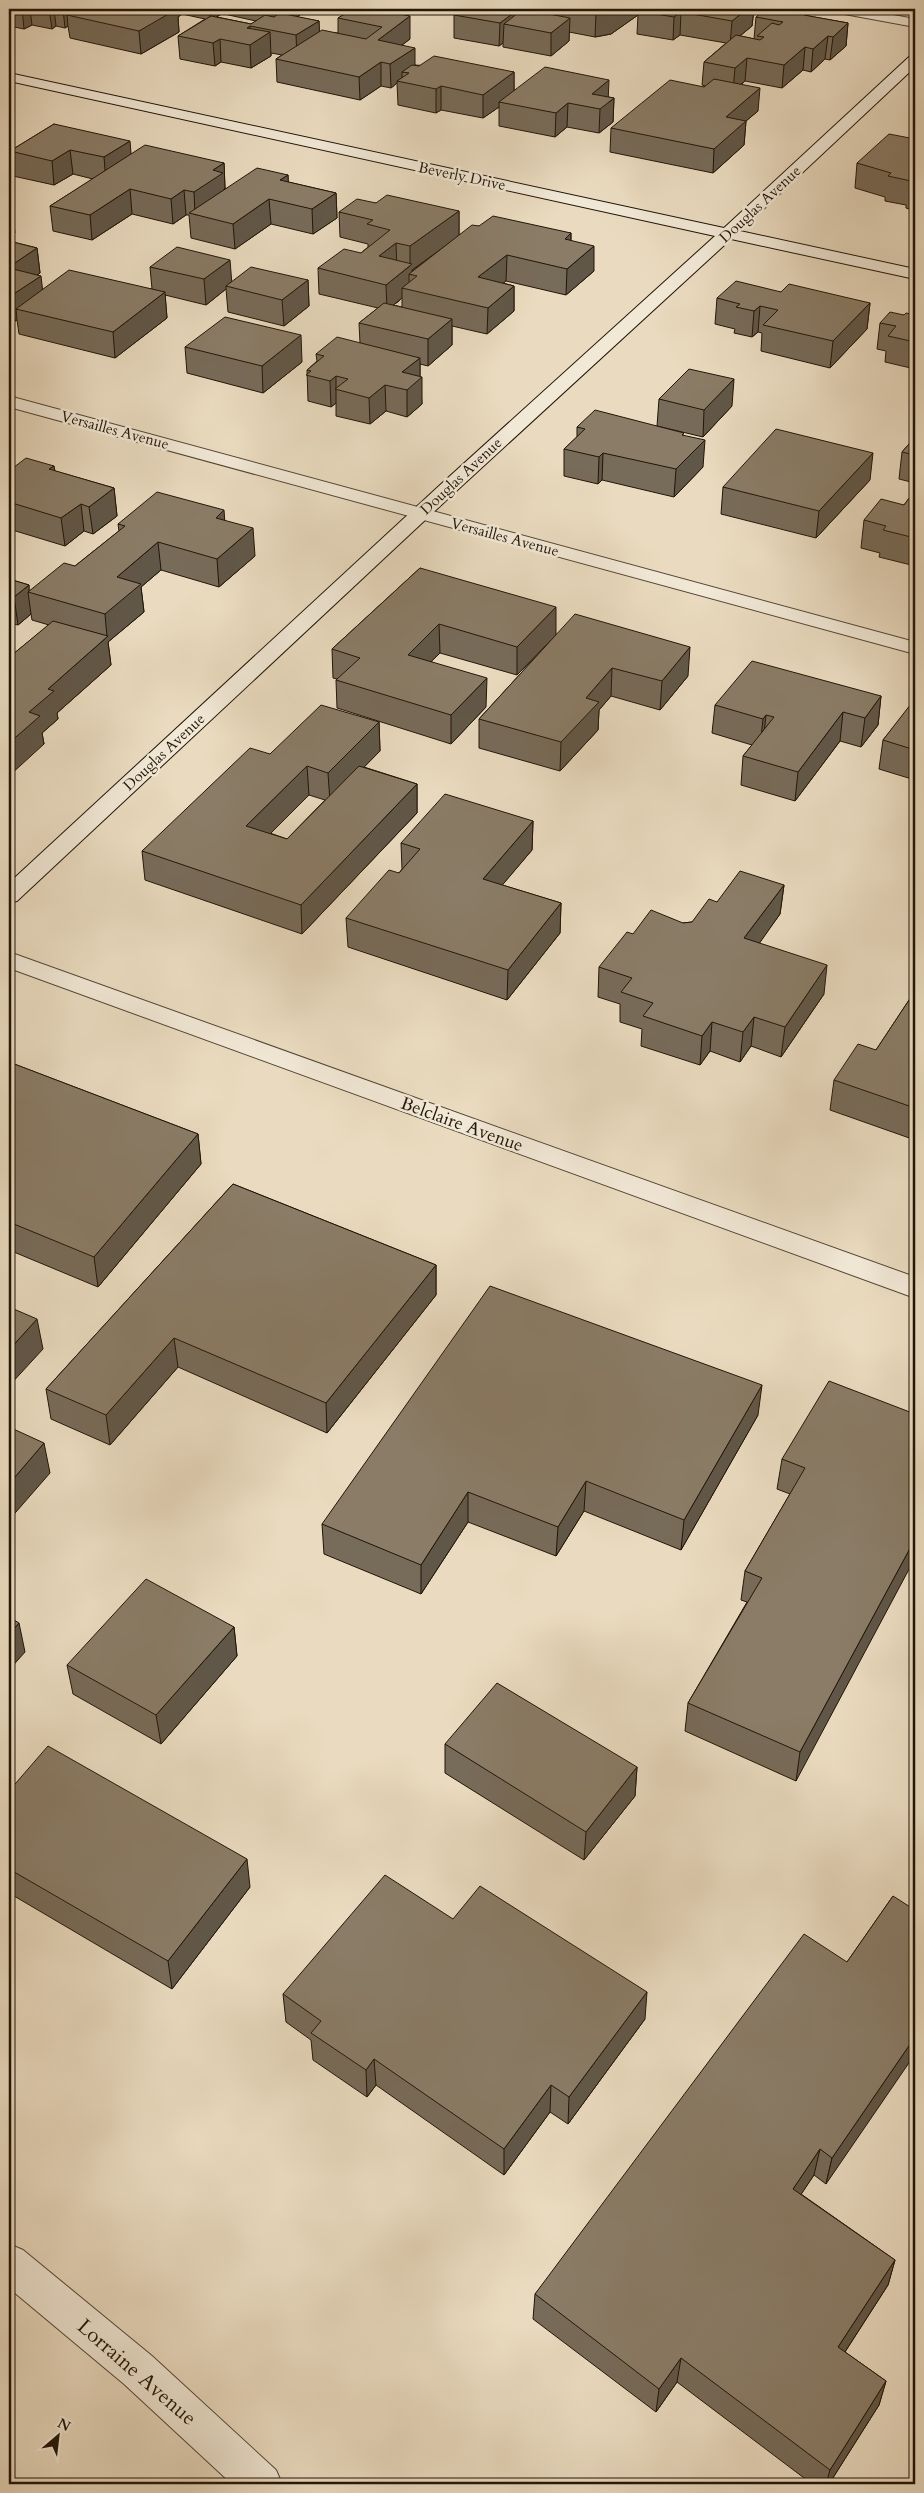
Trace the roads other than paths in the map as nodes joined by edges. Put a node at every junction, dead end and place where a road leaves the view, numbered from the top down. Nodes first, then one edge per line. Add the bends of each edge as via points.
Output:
1 (839, 9) edge
2 (915, 23) edge
3 (915, 59) edge
4 (9, 77) edge
5 (728, 233) junction
6 (915, 274) edge
7 (9, 402) edge
8 (420, 514) junction
9 (915, 648) edge
10 (9, 896) edge
11 (9, 960) edge
12 (915, 1288) edge
13 (9, 2263) edge
14 (262, 2484) edge

1 - 2 street
3 - 5 street, Douglas Avenue
4 - 5 street, Beverly Drive
5 - 6 street, Beverly Drive
5 - 8 street, Douglas Avenue
7 - 8 street, Versailles Avenue
8 - 9 street, Versailles Avenue
8 - 10 street, Douglas Avenue
11 - 12 street, Belclaire Avenue
13 - 14 street, Lorraine Avenue via 138,2370

